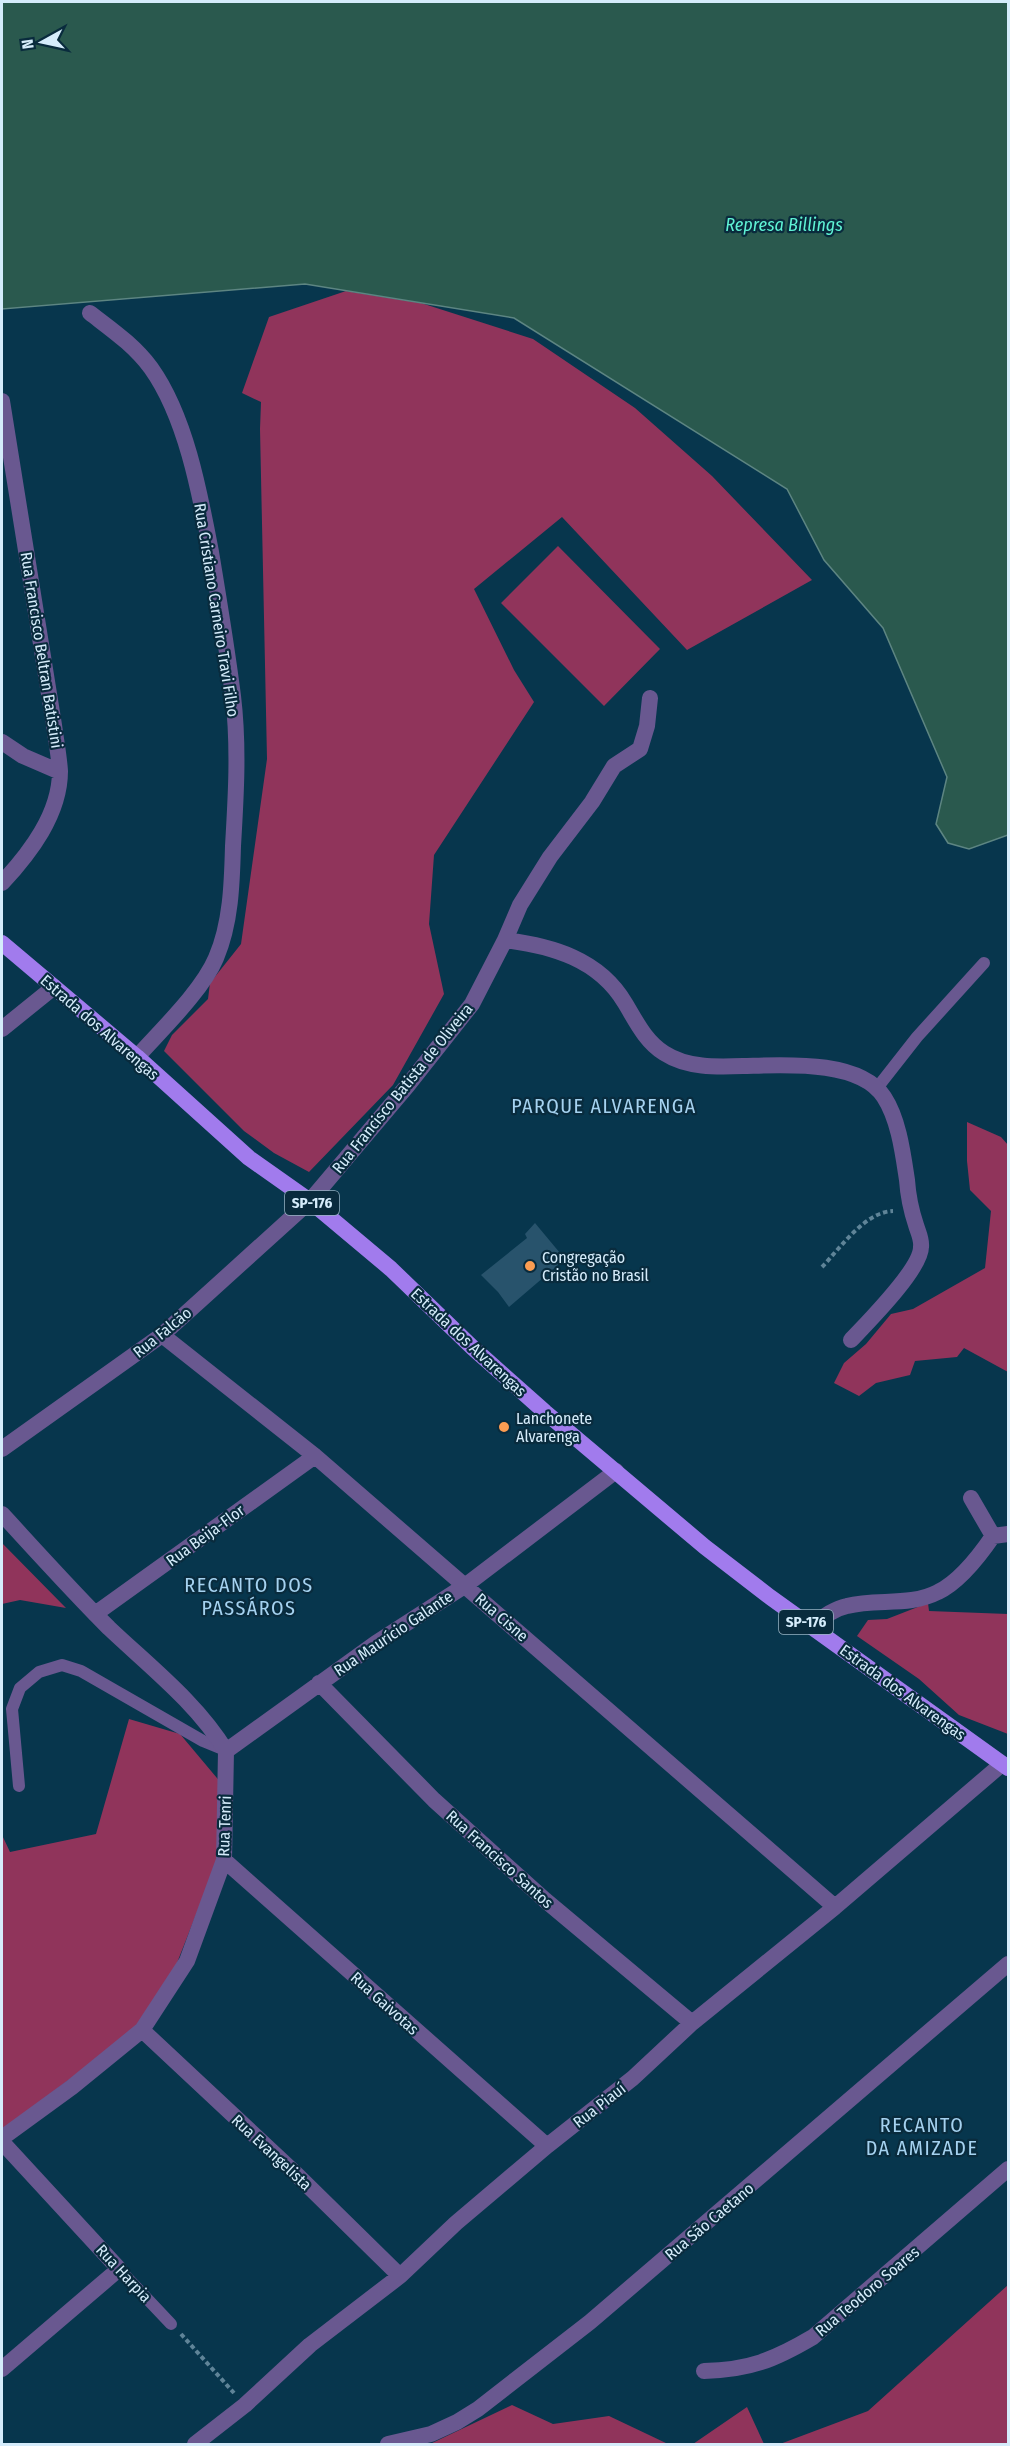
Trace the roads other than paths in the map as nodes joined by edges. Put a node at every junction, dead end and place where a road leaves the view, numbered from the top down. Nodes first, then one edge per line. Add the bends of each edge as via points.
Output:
1 (90, 313) dead end
2 (2, 401) edge
3 (650, 698) dead end
4 (2, 742) edge
5 (60, 772) junction
6 (2, 883) edge
7 (505, 940) junction
8 (2, 943) edge
9 (984, 963) dead end
10 (54, 987) junction
11 (2, 1029) edge
12 (137, 1057) junction
13 (877, 1088) junction
14 (310, 1201) junction
15 (162, 1335) junction
16 (851, 1340) dead end
17 (2, 1449) edge
18 (315, 1456) junction
19 (616, 1471) junction
20 (971, 1498) dead end
21 (2, 1514) edge
22 (1001, 1535) edge
23 (466, 1585) junction
24 (95, 1614) junction
25 (811, 1626) junction
26 (319, 1683) junction
27 (226, 1751) junction
28 (1005, 1766) edge
29 (19, 1786) dead end
30 (224, 1860) junction
31 (835, 1907) junction
32 (1008, 1964) edge
33 (692, 2023) junction
34 (142, 2030) junction
35 (2, 2140) edge
36 (547, 2146) junction
37 (1008, 2169) edge
38 (119, 2269) junction
39 (400, 2276) junction
40 (171, 2324) road end
41 (2, 2369) edge
42 (704, 2371) dead end
43 (195, 2445) edge
44 (388, 2445) edge

1 - 12 street, Rua Cristiano Carneiro Travi Filho via 130,343 151,368 181,431 202,507 233,698 236,761 230,909 217,957 207,975
2 - 5 street, Rua Francisco Beltran Batistini
3 - 7 street, Rua Francisco Batista de Oliveira via 640,749 614,766 550,857 520,905
4 - 5 street via 22,756
5 - 6 street, Rua Francisco Beltran Batistini via 56,799 40,834
7 - 13 street via 536,944 579,959 603,976 624,1000 648,1039 663,1053 681,1061 704,1067 776,1065 835,1069 858,1076
7 - 14 street, Rua Francisco Batista de Oliveira via 472,1004
8 - 10 main road, Estrada dos Alvarengas / SP-176
9 - 13 lane
10 - 11 street
10 - 12 main road, Estrada dos Alvarengas / SP-176
12 - 14 main road, Estrada dos Alvarengas / SP-176 via 249,1158
13 - 16 street via 892,1113 921,1253 904,1280
14 - 15 street, Rua Falcão
14 - 19 main road, Estrada dos Alvarengas / SP-176
15 - 17 street, Rua Falcão
15 - 18 street, Rua Cisne
18 - 23 street, Rua Cisne
18 - 24 street, Rua Beija-Flor
19 - 23 street, Rua Maurício Galante
19 - 25 main road, Estrada dos Alvarengas / SP-176 via 705,1547
20 - 22 street
21 - 24 street
22 - 25 street via 937,1593 911,1600 847,1606
23 - 26 street, Rua Maurício Galante
23 - 31 street, Rua Cisne
24 - 27 street via 188,1703
25 - 28 main road, Estrada dos Alvarengas / SP-176
26 - 27 street, Rua Maurício Galante
26 - 33 street, Rua Francisco Santos via 434,1800 545,1900
27 - 29 lane via 81,1671 62,1665 39,1672 20,1688 12,1709
27 - 30 street, Rua Tenri
28 - 31 street, Rua Piauí
30 - 34 street, Rua Tenri via 191,1954
30 - 36 street, Rua Gaivotas
31 - 33 street, Rua Piauí
32 - 44 street, Rua São Caetano via 590,2322 478,2409 431,2434
33 - 36 street, Rua Piauí via 633,2078
34 - 35 street, Rua Tenri
34 - 39 street, Rua Evangelista
35 - 38 street, Rua Harpia
36 - 39 street, Rua Piauí
37 - 42 street, Rua Teodoro Soares via 813,2337 780,2356 750,2366
38 - 40 lane, Rua Harpia
38 - 41 street
39 - 43 street, Rua Piauí via 310,2345

